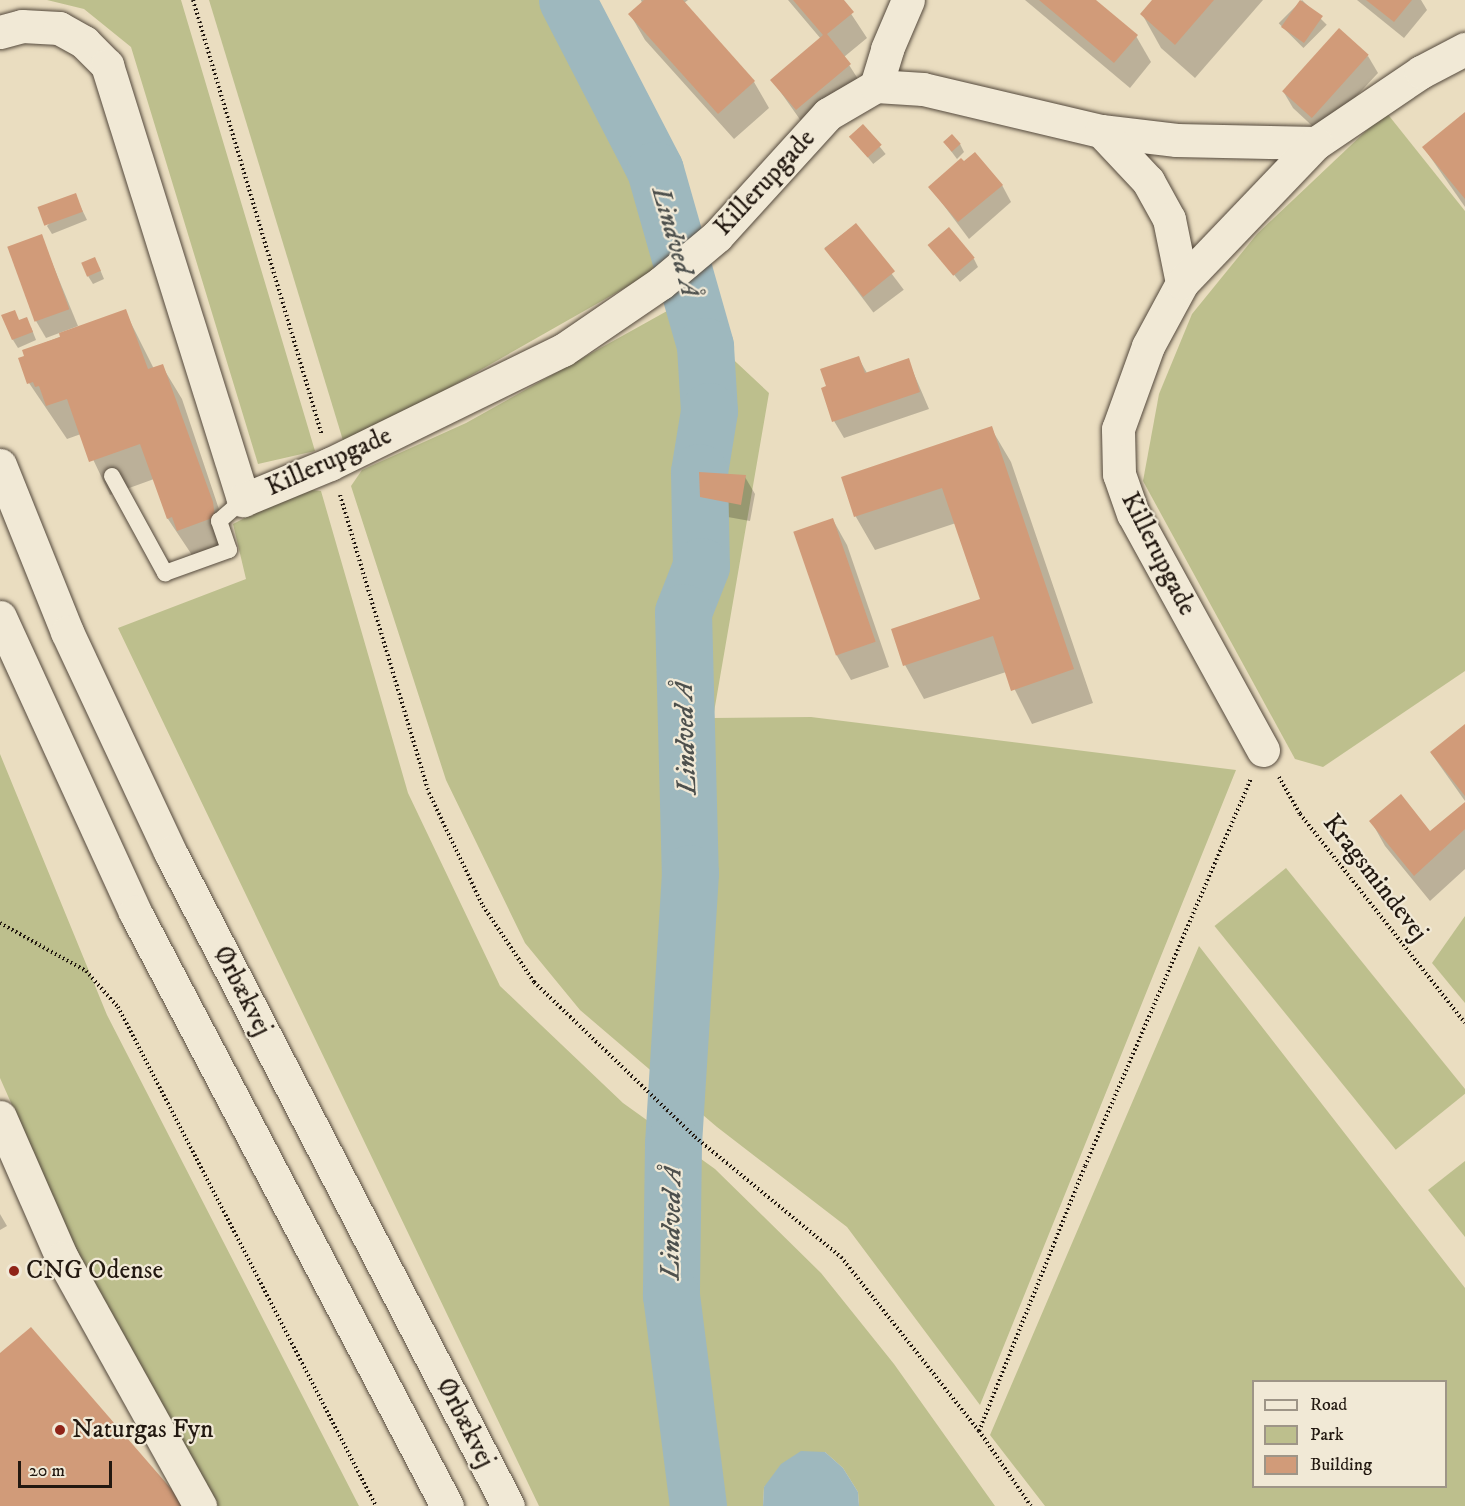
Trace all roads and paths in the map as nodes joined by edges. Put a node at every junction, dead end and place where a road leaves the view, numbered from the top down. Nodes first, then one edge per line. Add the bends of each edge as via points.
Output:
1 (193, 0) edge
2 (908, 0) edge
3 (0, 32) edge
4 (1465, 49) edge
5 (876, 86) junction
6 (1101, 131) junction
7 (1316, 143) junction
8 (1182, 283) junction
9 (330, 464) junction
10 (0, 465) edge
11 (112, 476) dead end
12 (243, 500) junction
13 (0, 617) edge
14 (1263, 750) junction
15 (0, 923) edge
16 (1465, 1023) edge
17 (0, 1117) edge
18 (979, 1431) junction
19 (200, 1506) edge
20 (376, 1506) edge
21 (447, 1506) edge
22 (508, 1506) edge
23 (1031, 1506) edge

1 - 9 path
2 - 5 street
3 - 12 street, Killerupgade via 22,26 59,28 84,42 107,65
4 - 7 street, Killerupgade via 1421,72
5 - 6 street via 923,89
5 - 9 street, Killerupgade via 828,114 717,236 662,283 563,350
6 - 7 street via 1176,140
6 - 8 street via 1148,182 1168,219
7 - 8 street, Killerupgade
8 - 14 street, Killerupgade via 1148,346 1118,429 1119,474 1133,514
9 - 12 street, Killerupgade
9 - 18 path via 429,793 483,906 534,982 695,1137 841,1257
10 - 22 street, Ørbækvej via 67,632 170,852
11 - 12 lane via 165,573 230,550 219,521
13 - 21 street, Ørbækvej via 135,912
14 - 16 path, Kragsmindevej via 1300,814
14 - 18 path via 1085,1166
15 - 20 path via 86,971 118,1007
17 - 19 street via 62,1258
18 - 23 path

